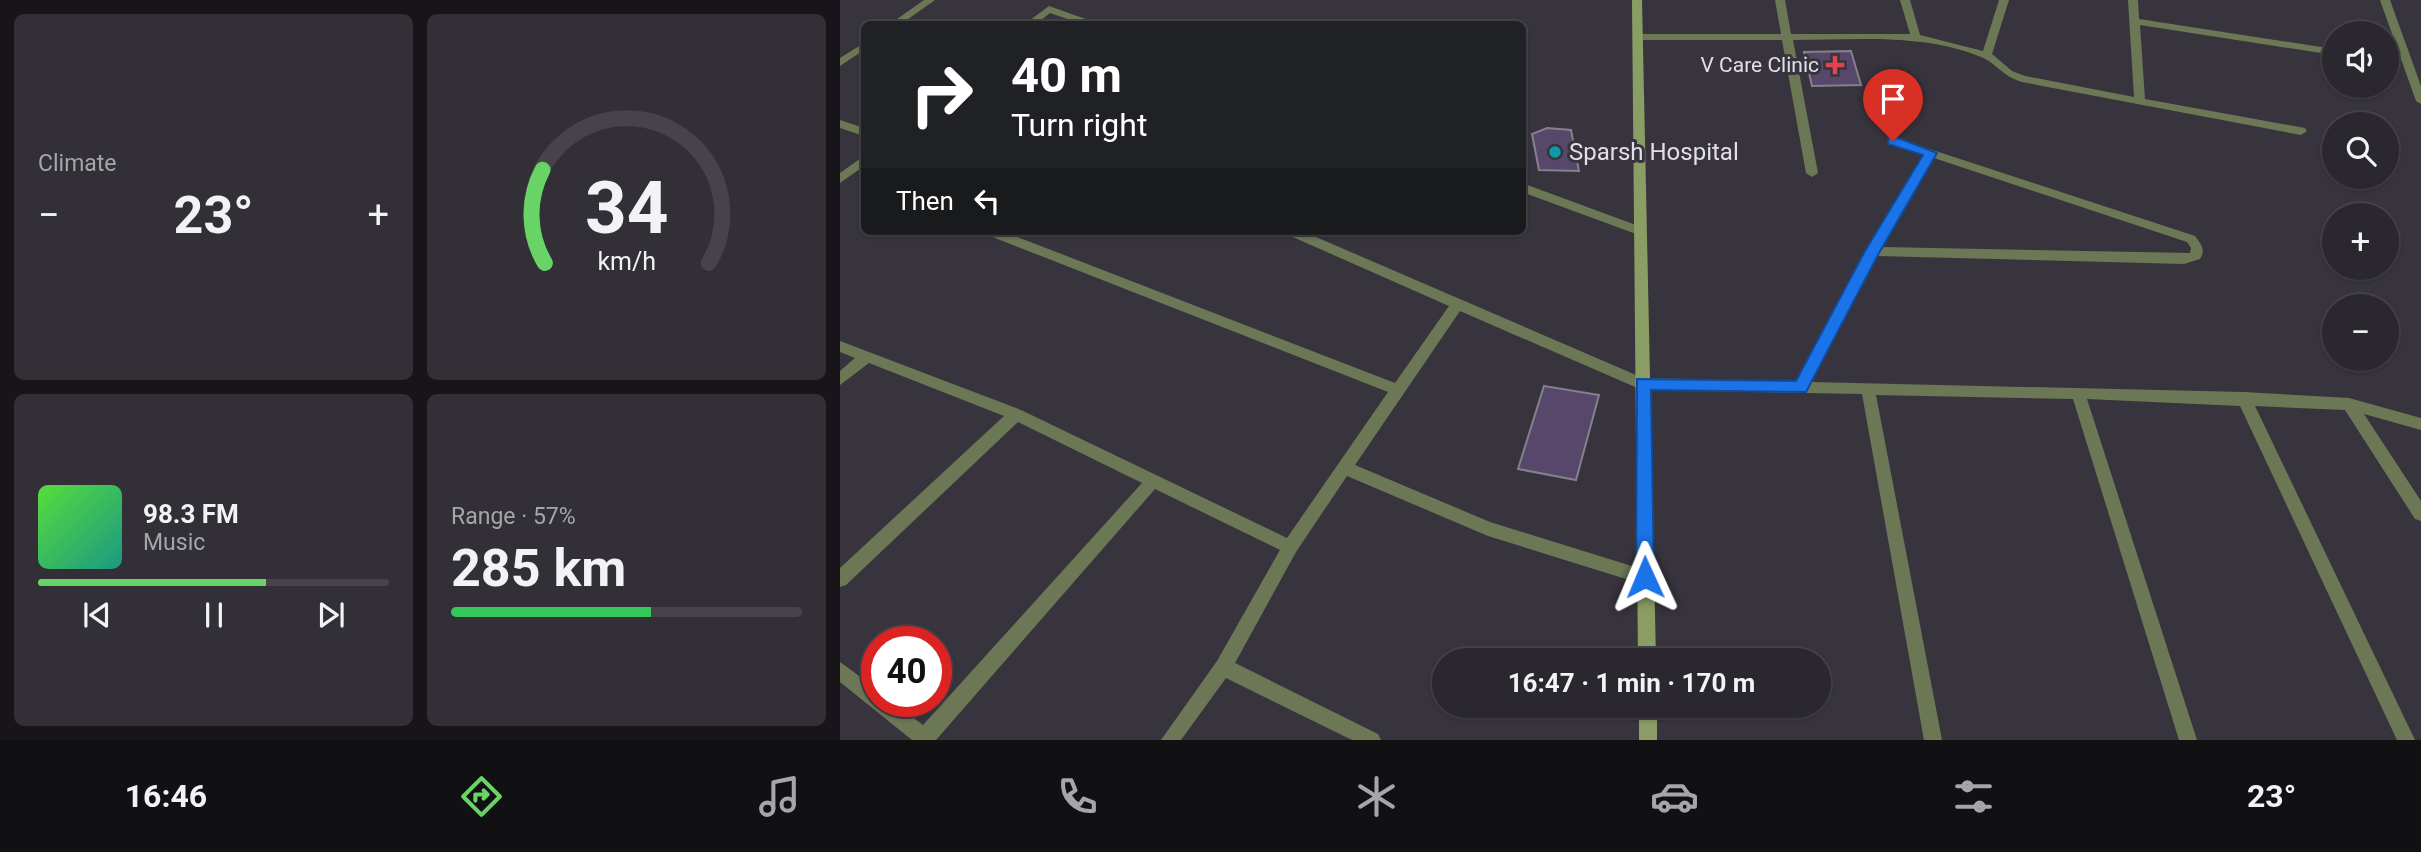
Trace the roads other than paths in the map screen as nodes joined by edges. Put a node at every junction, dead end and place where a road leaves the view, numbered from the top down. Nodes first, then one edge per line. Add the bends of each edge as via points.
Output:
1 (930, 0) edge
2 (1060, 0) edge
3 (1635, 0) edge
4 (1780, 0) edge
5 (1905, 0) edge
6 (2004, 0) edge
7 (2133, 0) edge
8 (2385, 0) edge
9 (1049, 9) junction
10 (899, 21) edge
11 (1034, 21) edge
12 (1082, 21) edge
13 (2135, 21) junction
14 (1638, 37) junction
15 (1916, 37) junction
16 (1787, 38) junction
17 (861, 48) edge
18 (2322, 50) edge
19 (1987, 55) junction
20 (840, 62) edge
21 (2417, 79) edge
22 (2140, 99) junction
23 (2421, 101) edge
24 (840, 124) edge
25 (861, 131) edge
26 (2301, 131) dead end
27 (1893, 141) dead end
28 (1931, 153) junction
29 (861, 162) edge
30 (1812, 173) dead end
31 (840, 179) edge
32 (1526, 188) edge
33 (1640, 231) junction
34 (999, 235) edge
35 (1299, 235) edge
36 (1873, 251) junction
37 (1458, 304) junction
38 (840, 346) edge
39 (866, 357) junction
40 (840, 379) edge
41 (1642, 384) junction
42 (1801, 387) junction
43 (1868, 388) junction
44 (1398, 390) junction
45 (2078, 393) junction
46 (2244, 398) junction
47 (2348, 404) junction
48 (1016, 414) junction
49 (2421, 424) edge
50 (1346, 469) junction
51 (1153, 481) junction
52 (2421, 514) edge
53 (1290, 547) junction
54 (1645, 577) junction
55 (840, 579) edge
56 (1647, 648) edge
57 (1223, 667) junction
58 (840, 671) edge
59 (861, 688) edge
60 (898, 717) edge
61 (1648, 718) edge
62 (925, 739) edge
63 (1170, 740) edge
64 (1372, 740) edge
65 (1648, 740) edge
66 (1934, 740) edge
67 (2188, 740) edge
68 (2406, 740) edge

1 - 10 street
2 - 9 street
3 - 14 street
4 - 16 street
5 - 15 street
6 - 19 street
7 - 13 street
8 - 21 street
9 - 11 street
9 - 12 street
13 - 18 street
13 - 22 street
14 - 16 street
14 - 33 street
15 - 16 street
15 - 19 street
16 - 30 street
17 - 20 street
19 - 22 street via 2022,79
21 - 23 street
22 - 26 street
24 - 25 street
27 - 28 street
28 - 36 street
28 - 36 street via 2191,239 2196,256
29 - 31 street
32 - 33 street
33 - 41 street
34 - 44 street
35 - 37 street
36 - 42 street
37 - 41 street
37 - 44 street
38 - 39 street
39 - 40 street
39 - 48 street
41 - 42 street
41 - 54 street
42 - 43 street
43 - 45 street
43 - 66 street
44 - 50 street
45 - 46 street
45 - 67 street
46 - 47 street
46 - 68 street
47 - 49 street
47 - 52 street
48 - 51 street
48 - 55 street
50 - 53 street
50 - 54 street via 1488,529
51 - 53 street
51 - 62 street
53 - 57 street
54 - 56 street
57 - 63 street
57 - 64 street
58 - 59 street
60 - 62 street
61 - 65 street

